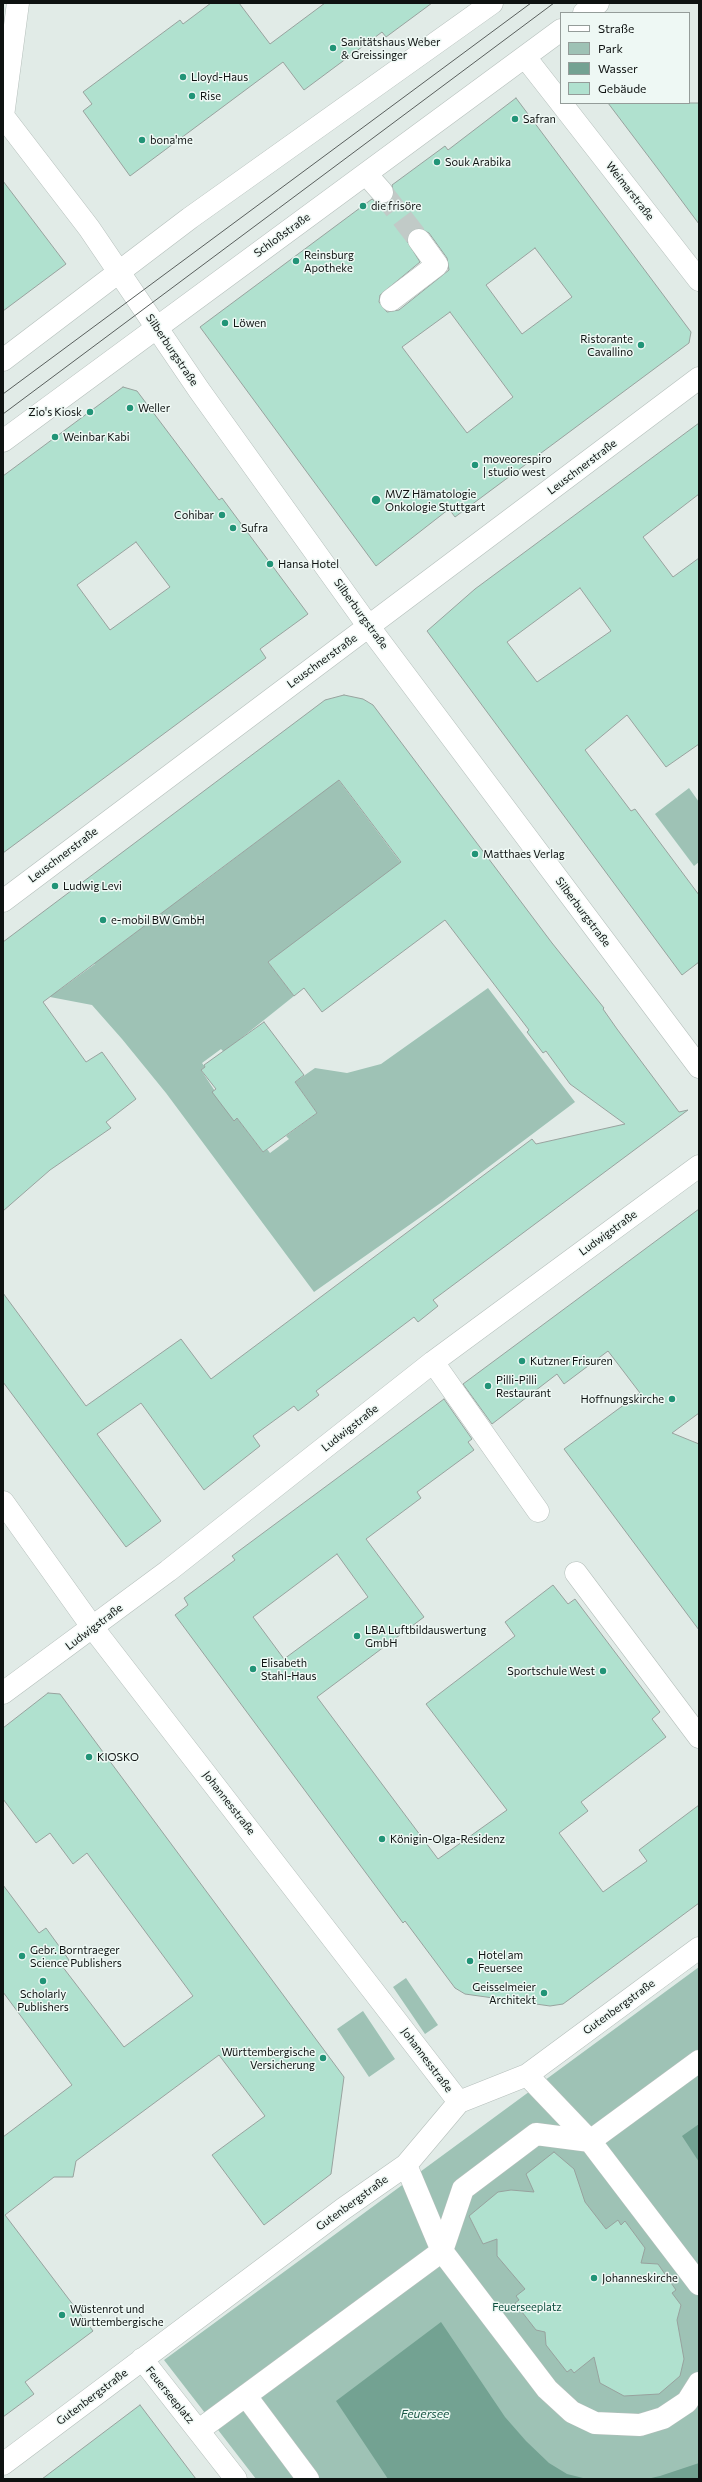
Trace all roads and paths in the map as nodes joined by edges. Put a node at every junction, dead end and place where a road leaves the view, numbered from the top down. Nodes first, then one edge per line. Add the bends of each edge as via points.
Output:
1 (16, 3) edge
2 (492, 3) edge
3 (598, 3) edge
4 (3, 9) edge
5 (585, 12) edge
6 (560, 31) edge
7 (525, 57) junction
8 (560, 102) edge
9 (562, 104) edge
10 (3, 116) edge
11 (366, 174) junction
12 (382, 192) tunnel mouth
13 (419, 240) tunnel mouth
14 (120, 272) junction
15 (699, 280) edge
16 (391, 300) dead end
17 (158, 328) junction
18 (3, 360) edge
19 (699, 378) edge
20 (3, 441) edge
21 (369, 627) junction
22 (3, 901) edge
23 (699, 1067) edge
24 (699, 1166) edge
25 (433, 1362) junction
26 (3, 1502) edge
27 (538, 1511) dead end
28 (576, 1573) dead end
29 (93, 1628) junction
30 (3, 1694) edge
31 (699, 1737) edge
32 (699, 1948) edge
33 (699, 2061) edge
34 (527, 2075) junction
35 (459, 2102) junction
36 (590, 2141) junction
37 (406, 2165) junction
38 (442, 2251) junction
39 (699, 2284) edge
40 (142, 2359) junction
41 (699, 2383) edge
42 (246, 2396) junction
43 (199, 2430) junction
44 (3, 2464) edge
45 (236, 2479) edge
46 (308, 2479) edge

1 - 4 street
1 - 10 street
2 - 14 street via 190,218
3 - 5 street
6 - 7 street, Schloßstraße
7 - 8 street, Weimarstraße
7 - 11 street, Schloßstraße
9 - 15 street, Weimarstraße
10 - 14 street, Silberburgstraße
11 - 12 street
11 - 17 street, Schloßstraße
13 - 16 street via 437,265
14 - 17 street, Silberburgstraße
14 - 18 street
17 - 20 street, Schloßstraße
17 - 21 street, Silberburgstraße via 199,390
19 - 21 street, Leuschnerstraße
21 - 22 street, Leuschnerstraße
21 - 23 street, Silberburgstraße
24 - 25 street, Ludwigstraße
25 - 27 street
25 - 29 street, Ludwigstraße
26 - 29 street, Johannesstraße
28 - 31 street
29 - 30 street, Ludwigstraße
29 - 35 street, Johannesstraße
32 - 34 street, Gutenbergstraße
33 - 36 street
34 - 35 street, Gutenbergstraße
34 - 36 street
35 - 37 street, Gutenbergstraße
36 - 38 street via 536,2134 463,2188
36 - 39 street
37 - 38 street
37 - 40 street, Gutenbergstraße
38 - 41 street via 547,2388 572,2412 595,2423 640,2426 663,2418 687,2402
38 - 42 street, Feuerseeplatz
40 - 43 street, Feuerseeplatz
40 - 44 street, Gutenbergstraße
42 - 43 street, Feuerseeplatz
42 - 46 street
43 - 45 street, Feuerseeplatz

